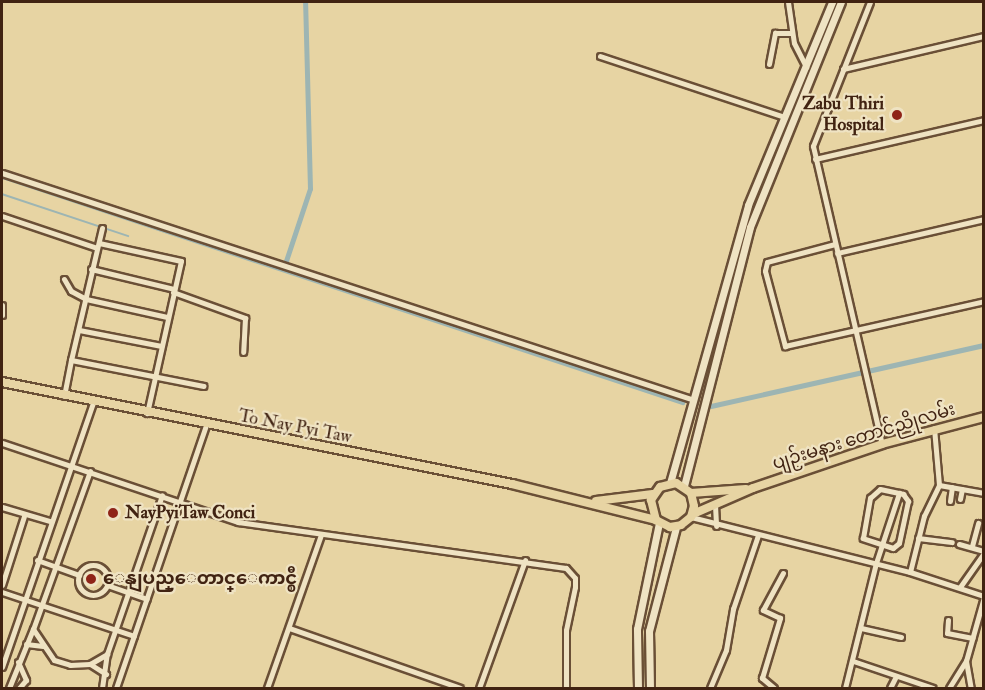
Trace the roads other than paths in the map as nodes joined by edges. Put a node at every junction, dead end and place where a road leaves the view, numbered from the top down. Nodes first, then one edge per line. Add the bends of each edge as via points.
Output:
1 (788, 2) edge
2 (832, 2) edge
3 (841, 2) edge
4 (870, 2) edge
5 (792, 33) junction
6 (984, 36) edge
7 (600, 56) dead end
8 (769, 64) dead end
9 (804, 66) junction
10 (843, 69) junction
11 (813, 70) junction
12 (784, 117) junction
13 (984, 120) edge
14 (815, 159) junction
15 (2, 173) edge
16 (2, 216) edge
17 (984, 219) edge
18 (102, 228) dead end
19 (835, 244) junction
20 (98, 246) junction
21 (837, 253) junction
22 (92, 268) junction
23 (64, 279) dead end
24 (173, 291) junction
25 (86, 299) junction
26 (984, 301) edge
27 (2, 305) edge
28 (2, 315) edge
29 (167, 316) junction
30 (79, 330) junction
31 (856, 331) junction
32 (161, 346) junction
33 (243, 352) dead end
34 (71, 360) junction
35 (154, 377) junction
36 (2, 382) edge
37 (203, 386) dead end
38 (64, 396) junction
39 (694, 400) junction
40 (93, 402) junction
41 (147, 413) junction
42 (984, 417) edge
43 (206, 425) junction
44 (934, 428) junction
45 (2, 443) edge
46 (882, 444) junction
47 (70, 464) junction
48 (90, 471) junction
49 (670, 483) junction
50 (939, 485) junction
51 (684, 486) junction
52 (952, 487) junction
53 (753, 488) junction
54 (962, 489) junction
55 (691, 493) junction
56 (899, 493) junction
57 (984, 493) edge
58 (653, 494) junction
59 (162, 495) junction
60 (960, 499) dead end
61 (582, 500) junction
62 (180, 501) junction
63 (950, 501) dead end
64 (715, 505) junction
65 (2, 507) edge
66 (24, 516) junction
67 (692, 516) junction
68 (50, 521) junction
69 (658, 521) junction
70 (978, 523) dead end
71 (716, 526) junction
72 (676, 527) junction
73 (321, 535) junction
74 (758, 535) junction
75 (918, 538) junction
76 (952, 542) dead end
77 (960, 544) dead end
78 (881, 546) junction
79 (972, 546) junction
80 (984, 552) edge
81 (37, 560) junction
82 (525, 560) junction
83 (876, 563) junction
84 (57, 567) junction
85 (910, 572) junction
86 (783, 573) dead end
87 (79, 575) junction
88 (2, 585) edge
89 (107, 585) junction
90 (960, 587) junction
91 (2, 592) edge
92 (128, 592) junction
93 (984, 596) edge
94 (23, 599) junction
95 (147, 599) junction
96 (44, 605) junction
97 (948, 620) dead end
98 (289, 628) junction
99 (861, 628) junction
100 (33, 630) junction
101 (115, 630) junction
102 (134, 636) junction
103 (901, 637) dead end
104 (973, 638) junction
105 (26, 644) junction
106 (43, 646) junction
107 (107, 654) junction
108 (853, 661) junction
109 (966, 661) junction
110 (18, 662) junction
111 (90, 664) junction
112 (2, 667) edge
113 (106, 674) junction
114 (650, 676) junction
115 (896, 676) junction
116 (638, 677) junction
117 (9, 688) edge
118 (19, 688) edge
119 (102, 688) edge
120 (116, 688) edge
121 (267, 688) edge
122 (460, 688) edge
123 (479, 688) edge
124 (566, 688) edge
125 (638, 688) edge
126 (650, 688) edge
127 (710, 688) edge
128 (774, 688) edge
129 (845, 688) edge
130 (890, 688) edge
131 (931, 688) edge
132 (949, 688) edge
133 (971, 688) edge

1 - 5 street
2 - 9 main road
3 - 11 main road
4 - 10 street
5 - 8 street via 775,33
5 - 9 street
6 - 10 street
7 - 12 street
9 - 11 street
9 - 12 main road
10 - 14 street via 814,138
11 - 51 main road via 741,255
12 - 39 main road via 748,205
13 - 14 street
14 - 19 street
15 - 39 street
16 - 20 street
17 - 21 street
18 - 20 street
19 - 21 street
19 - 31 street via 767,262 765,271 780,336 783,344 790,347
20 - 22 street
20 - 24 street via 179,259
21 - 31 street
22 - 24 street
22 - 25 street
23 - 25 street via 72,291
24 - 29 street
24 - 33 street via 245,318
25 - 29 street
25 - 30 street
26 - 31 street
27 - 28 street
29 - 32 street
30 - 32 street
30 - 34 street
31 - 46 street
32 - 35 street
34 - 35 street
34 - 38 street
35 - 37 street
35 - 41 street
36 - 38 main road, To Nay Pyi Taw
38 - 40 main road, To Nay Pyi Taw
39 - 49 main road
40 - 41 main road, To Nay Pyi Taw
40 - 47 street
41 - 43 main road, To Nay Pyi Taw
42 - 44 main road, ပျဉ်းမနား တောင်ညိုလမ်း
43 - 61 main road, To Nay Pyi Taw
43 - 62 street
44 - 46 main road, ပျဉ်းမနား တောင်ညိုလမ်း
44 - 50 street
45 - 47 street
46 - 53 main road, ပျဉ်းမနား တောင်ညိုလမ်း
47 - 48 street
47 - 68 street
48 - 59 street
48 - 84 street
49 - 51 main road
49 - 58 main road
50 - 52 street
50 - 75 street
51 - 55 main road
52 - 54 street
52 - 63 street
53 - 55 main road
53 - 64 main road
54 - 57 street
54 - 60 street
55 - 67 main road
56 - 78 street
56 - 78 street via 907,497 909,504 899,543 892,548
56 - 78 street via 880,489 870,498 863,538
58 - 61 main road via 621,501
58 - 69 main road via 650,507
59 - 62 street
59 - 92 street
61 - 69 main road
62 - 73 street via 238,522
62 - 95 street
64 - 67 main road
64 - 71 street
65 - 66 street
66 - 68 street
66 - 88 street
67 - 71 street
67 - 72 main road
68 - 81 street
69 - 72 main road
69 - 116 main road via 637,629
70 - 79 street
71 - 74 street
72 - 114 main road via 649,631
73 - 82 street
73 - 98 street
74 - 83 street
74 - 127 street via 733,609 726,650
75 - 76 street
75 - 85 street
77 - 79 street
78 - 83 street
79 - 80 street
80 - 90 street
81 - 84 street
81 - 94 street
82 - 123 street
82 - 124 street via 559,565 575,578 566,630
83 - 85 street
83 - 99 street
84 - 87 street
84 - 96 street
85 - 90 street
86 - 128 street via 763,610 780,618 762,678
87 - 89 street via 86,567 97,566 107,575
87 - 89 street via 82,590 91,595
89 - 92 street
90 - 93 street
91 - 94 street
92 - 95 street
92 - 101 street
93 - 104 street
94 - 96 street
94 - 112 street
95 - 102 street
96 - 100 street
96 - 101 street
97 - 104 street via 947,633
98 - 121 street
98 - 122 street
99 - 103 street
99 - 108 street
100 - 105 street
100 - 106 street
101 - 102 street
101 - 107 street
102 - 120 street
104 - 109 street
105 - 106 street
105 - 110 street
106 - 111 street via 54,660 70,665
107 - 111 street
107 - 113 street
108 - 115 street
108 - 129 street
109 - 132 street
109 - 133 street
110 - 117 street
110 - 118 street via 26,680
111 - 113 street
113 - 119 street
114 - 116 street
114 - 126 main road
115 - 130 street
115 - 131 street
116 - 125 main road

